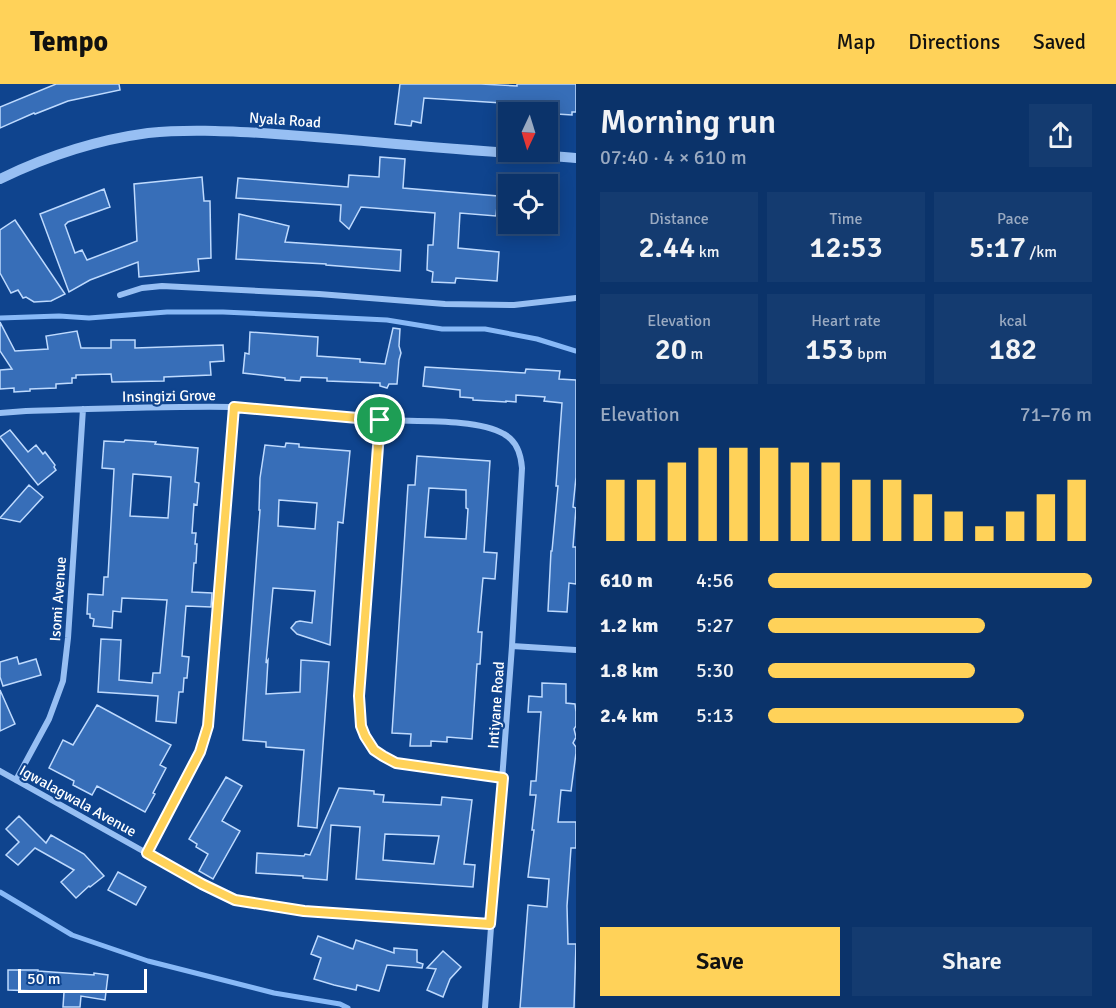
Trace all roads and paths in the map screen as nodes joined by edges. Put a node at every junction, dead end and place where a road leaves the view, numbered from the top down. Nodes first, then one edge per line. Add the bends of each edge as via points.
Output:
1 (576, 158) edge
2 (0, 179) edge
3 (120, 295) dead end
4 (576, 298) edge
5 (234, 407) junction
6 (83, 409) junction
7 (0, 413) edge
8 (380, 420) junction
9 (513, 441) joint
10 (512, 646) junction
11 (576, 650) edge
12 (0, 771) edge
13 (503, 778) junction
14 (16, 780) junction
15 (147, 853) junction
16 (490, 924) junction
17 (485, 1008) edge

1 - 2 street, Nyala Road via 184,130 81,147
3 - 4 street via 162,286 446,304 514,305
5 - 6 street, Insingizi Grove
5 - 8 street, Insingizi Grove
5 - 15 street via 208,726 200,752
6 - 7 street, Insingizi Grove
6 - 14 street, Isomi Avenue via 63,681 49,719
8 - 9 street, Insingizi Grove via 489,428
8 - 13 street via 359,696 361,726 374,750 396,763
9 - 10 street, Intiyane Road via 522,468
10 - 11 street
10 - 13 street, Intiyane Road
12 - 14 street, Igwalagwala Avenue
13 - 16 street, Intiyane Road
14 - 15 street, Igwalagwala Avenue
15 - 16 street, Igwalagwala Avenue via 235,900 304,911
16 - 17 street, Intiyane Road

